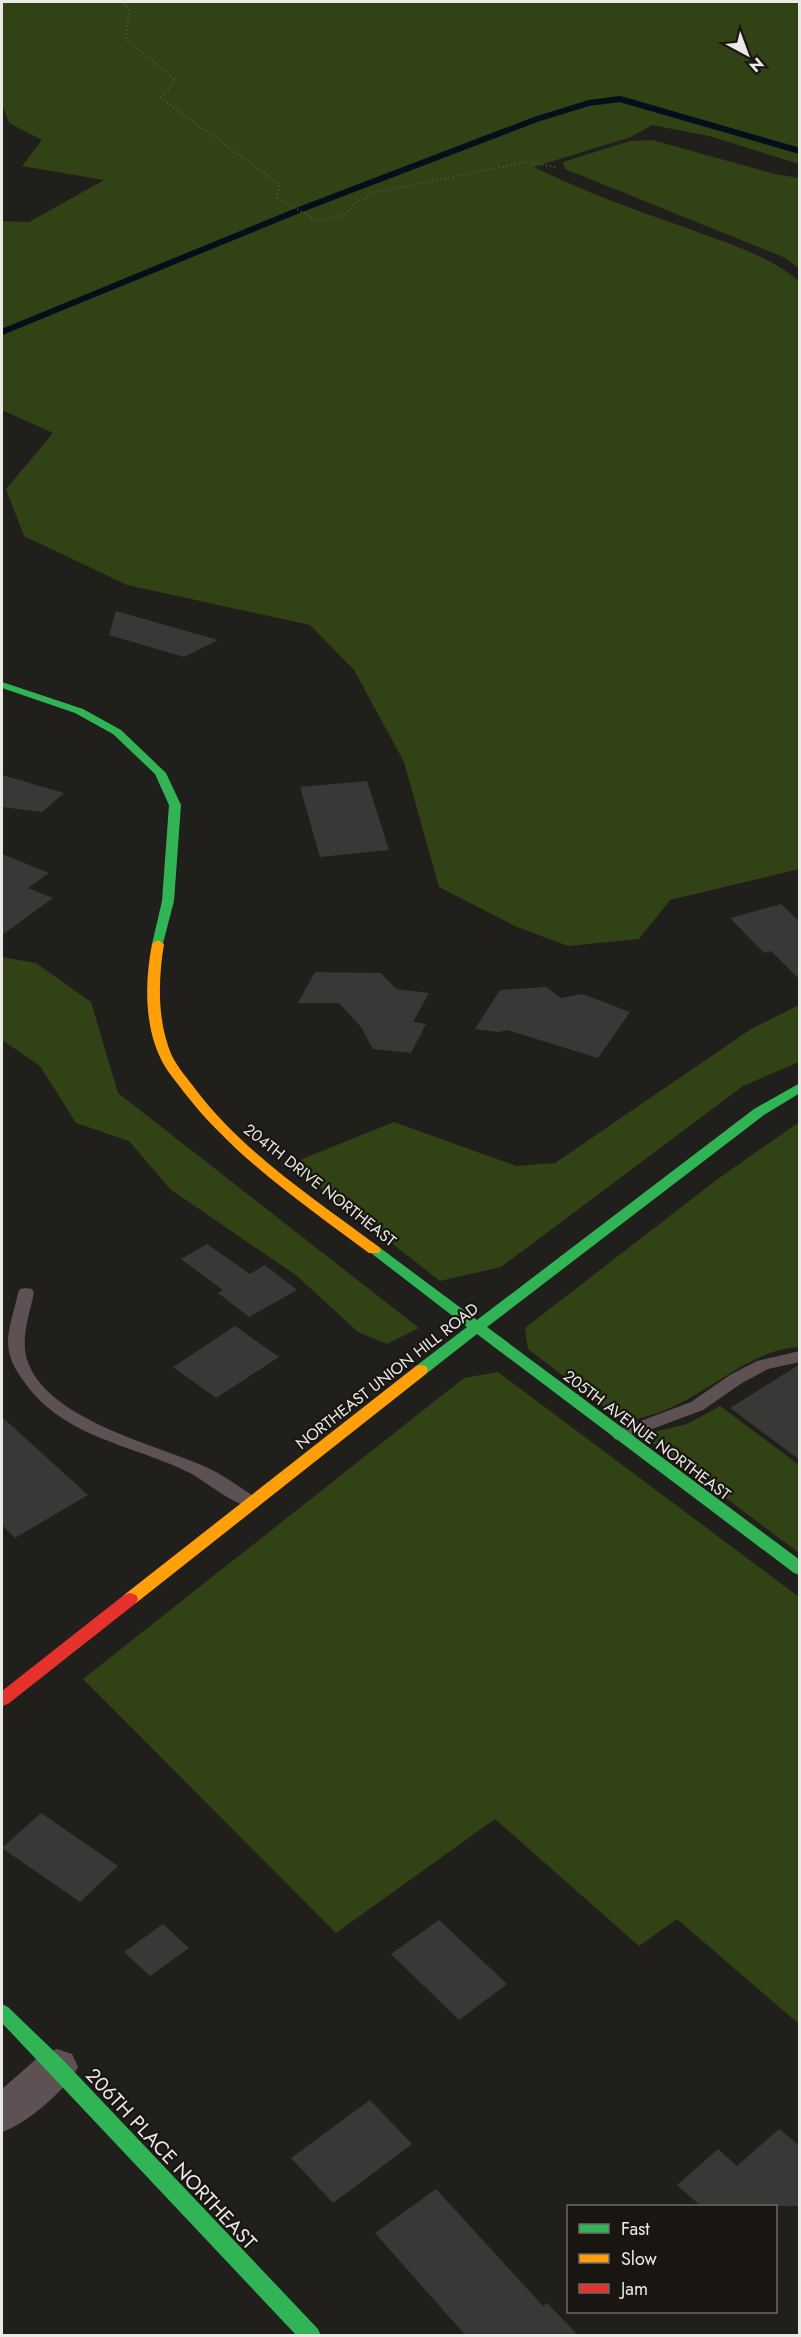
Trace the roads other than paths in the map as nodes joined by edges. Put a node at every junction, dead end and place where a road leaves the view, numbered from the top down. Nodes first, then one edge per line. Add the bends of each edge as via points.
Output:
1 (2, 685) edge
2 (800, 1087) edge
3 (26, 1293) dead end
4 (475, 1327) junction
5 (800, 1356) edge
6 (620, 1435) junction
7 (252, 1503) junction
8 (800, 1569) edge
9 (2, 1700) edge
10 (2, 2012) edge
11 (57, 2067) junction
12 (2, 2114) edge
13 (311, 2336) edge

1 - 4 street, 204TH DRIVE NORTHEAST via 79,711 117,732 160,773 176,805 168,901 153,969 157,1023 166,1057 199,1105 248,1152
2 - 4 street, NORTHEAST UNION HILL ROAD via 759,1112
3 - 7 lane via 16,1342 21,1366 42,1395 101,1433 196,1469
4 - 6 street, 205TH AVENUE NORTHEAST
4 - 7 street, NORTHEAST UNION HILL ROAD
5 - 6 lane via 763,1365 697,1406
6 - 8 street, 205TH AVENUE NORTHEAST
7 - 9 street, NORTHEAST UNION HILL ROAD
10 - 11 street, 206TH PLACE NORTHEAST
11 - 12 street
11 - 13 street, 206TH PLACE NORTHEAST

